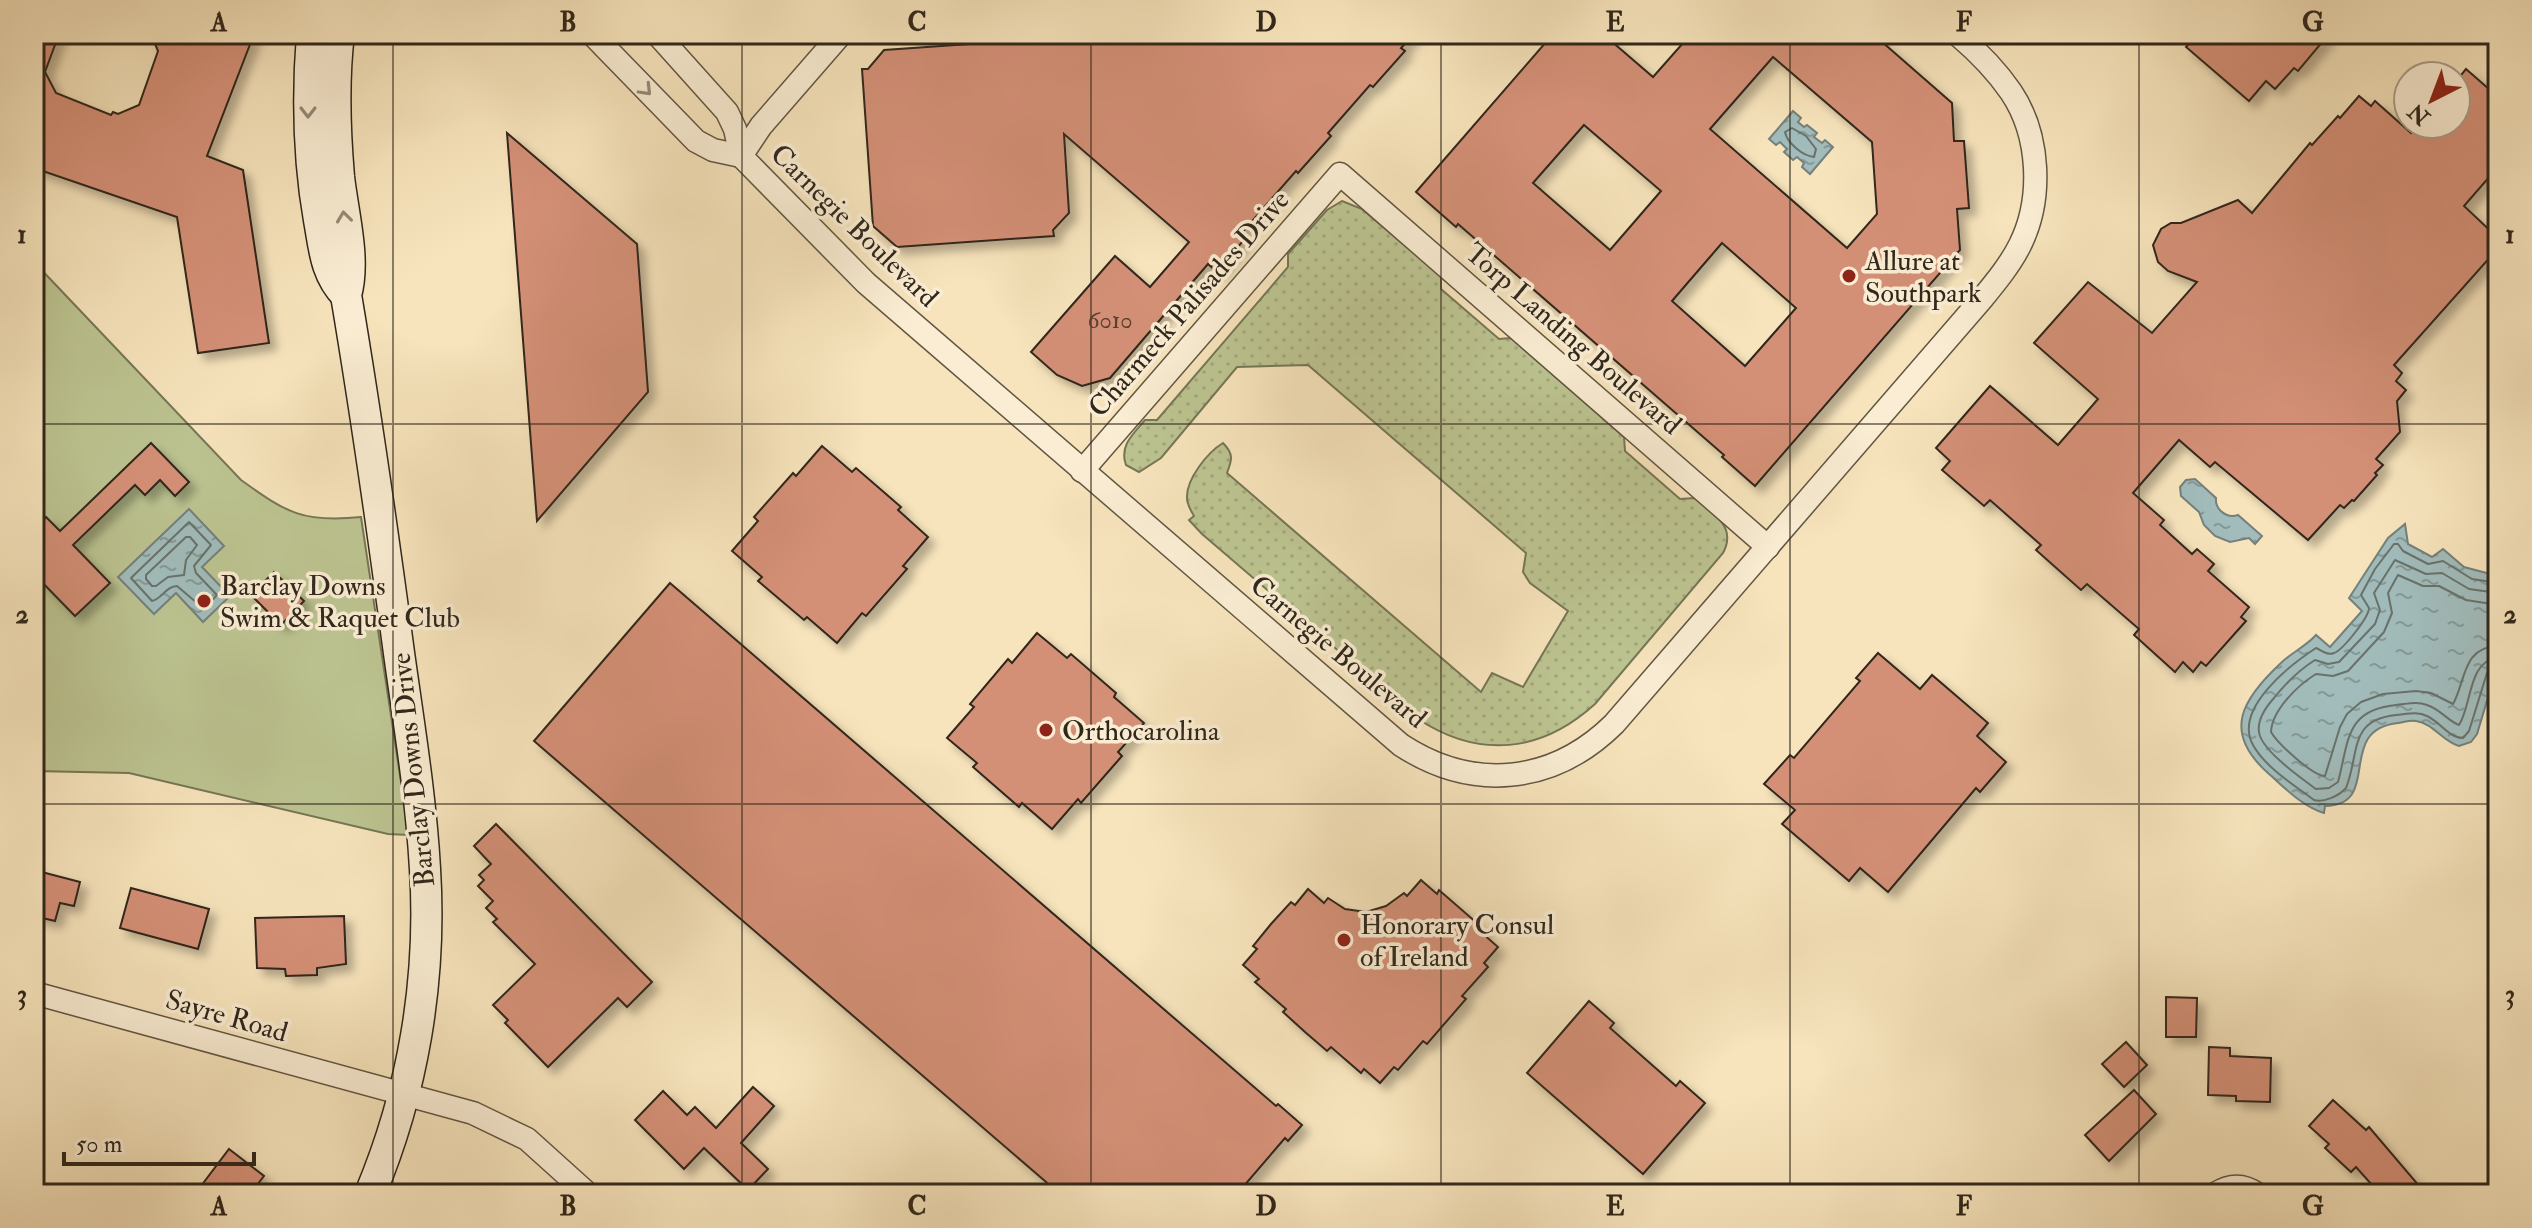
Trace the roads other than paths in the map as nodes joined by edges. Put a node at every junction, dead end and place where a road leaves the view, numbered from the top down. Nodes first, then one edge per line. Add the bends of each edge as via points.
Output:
1 (312, 34) edge
2 (339, 34) edge
3 (592, 34) edge
4 (657, 34) edge
5 (841, 34) edge
6 (1957, 34) edge
7 (741, 156) junction
8 (1340, 174) joint
9 (346, 295) junction
10 (1082, 471) junction
11 (1768, 547) junction
12 (34, 993) edge
13 (403, 1095) junction
14 (370, 1194) edge
15 (588, 1194) edge
16 (2215, 1194) edge
17 (2257, 1194) edge

1 -> 9 street, Barclay Downs Drive via 311,168 328,268
9 -> 2 street, Barclay Downs Drive via 350,266 336,144
3 -> 7 street, Carnegie Boulevard via 696,141
4 - 7 street, Carnegie Boulevard via 727,112
5 - 7 street
6 - 11 street, Carnegie Boulevard via 2013,94 2028,130 2035,185 2026,231 1990,289
7 - 10 street, Carnegie Boulevard via 866,283
8 - 10 street, Charmeck Palisades Drive
8 - 11 street, Torp Landing Boulevard
9 - 13 street, Barclay Downs Drive via 424,851 424,969
10 - 11 street, Carnegie Boulevard via 1401,745 1428,761 1469,774 1534,771 1593,743
12 - 13 street, Sayre Road
13 - 14 street, Barclay Downs Drive
13 - 15 street, Sayre Road via 497,1122 539,1149
16 - 17 street via 2233,1186

